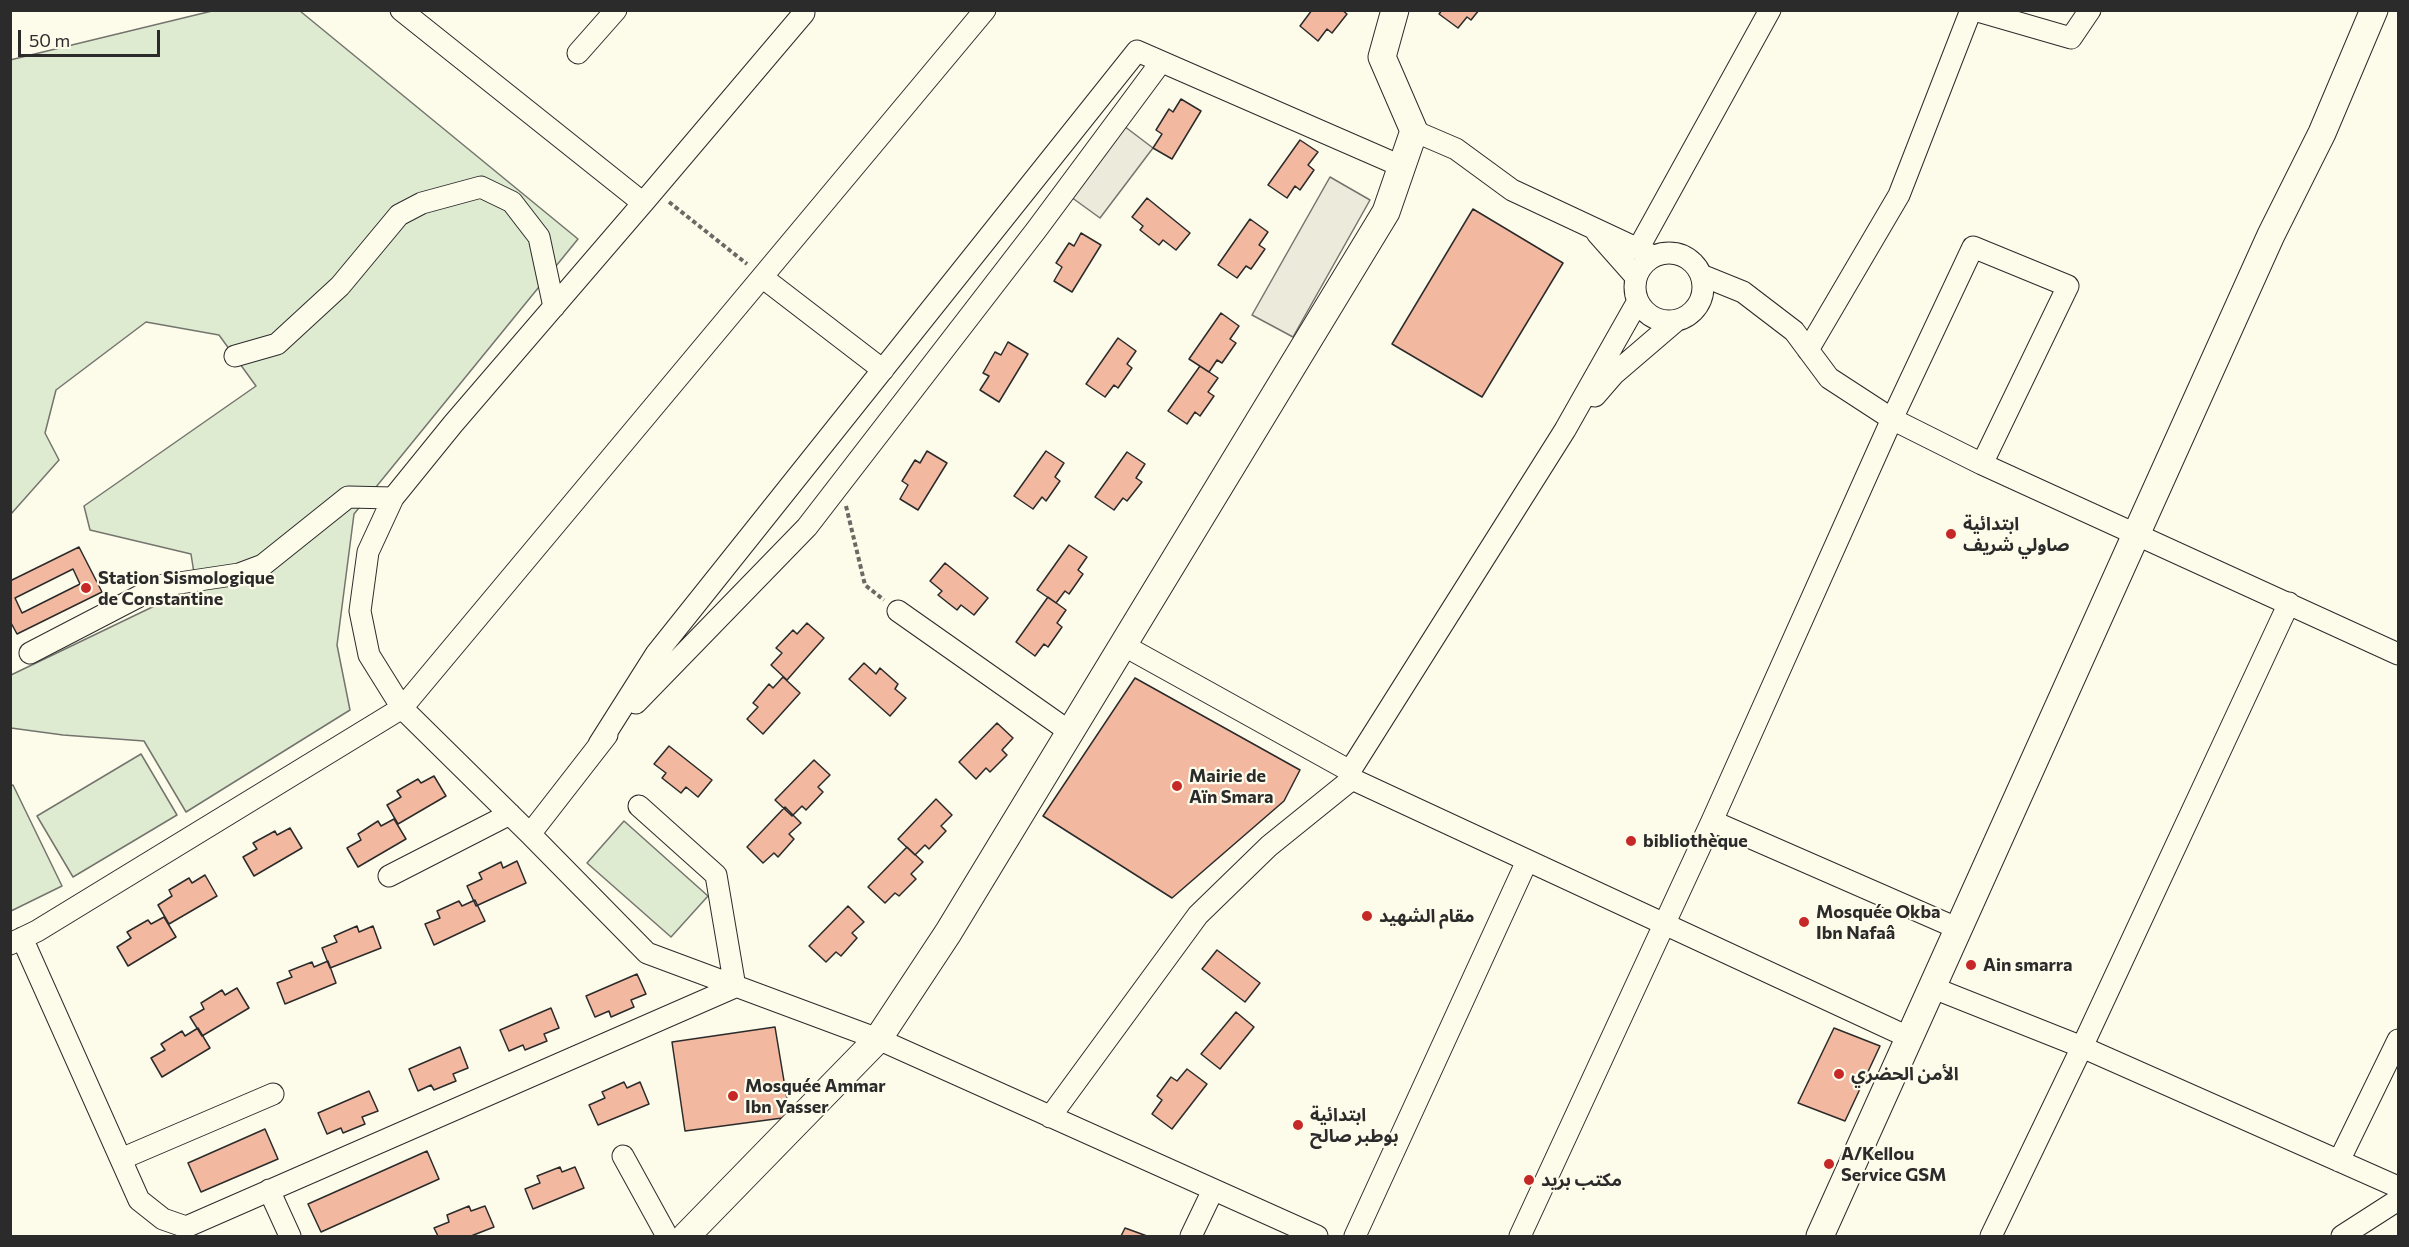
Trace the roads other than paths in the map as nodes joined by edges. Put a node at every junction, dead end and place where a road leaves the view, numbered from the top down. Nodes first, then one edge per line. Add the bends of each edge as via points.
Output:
1 (401, 10) edge
2 (616, 10) edge
3 (985, 10) edge
4 (1395, 10) edge
5 (1770, 10) edge
6 (1972, 10) edge
7 (2090, 10) edge
8 (2374, 10) edge
9 (804, 11) edge
10 (578, 53) dead end
11 (1161, 62) junction
12 (1414, 131) junction
13 (1403, 167) junction
14 (649, 196) junction
15 (1590, 226) junction
16 (1646, 253) junction
17 (1701, 275) junction
18 (762, 277) junction
19 (1636, 277) junction
20 (1638, 302) junction
21 (554, 307) junction
22 (1677, 320) junction
23 (1808, 350) junction
24 (235, 356) dead end
25 (883, 370) junction
26 (1892, 419) junction
27 (1565, 430) junction
28 (1982, 464) junction
29 (393, 498) junction
30 (2137, 534) junction
31 (2289, 603) junction
32 (898, 611) road end
33 (1123, 645) junction
34 (30, 653) dead end
35 (2398, 654) edge
36 (402, 708) junction
37 (1070, 732) junction
38 (599, 744) junction
39 (1351, 775) junction
40 (639, 806) dead end
41 (510, 814) junction
42 (1712, 821) junction
43 (530, 834) junction
44 (1527, 861) junction
45 (389, 876) dead end
46 (1664, 924) junction
47 (1959, 928) junction
48 (16, 941) edge
49 (735, 987) junction
50 (1931, 987) junction
51 (1908, 1037) junction
52 (878, 1039) junction
53 (2398, 1040) edge
54 (2082, 1047) junction
55 (273, 1094) dead end
56 (1050, 1117) junction
57 (623, 1156) dead end
58 (121, 1159) junction
59 (2339, 1161) junction
60 (2398, 1187) edge
61 (268, 1190) junction
62 (1213, 1190) junction
63 (2398, 1200) edge
64 (290, 1236) edge
65 (667, 1236) edge
66 (686, 1236) edge
67 (1191, 1236) edge
68 (1317, 1236) edge
69 (1355, 1236) edge
70 (1520, 1236) edge
71 (1820, 1236) edge
72 (1991, 1236) edge
73 (2342, 1236) edge

1 - 14 street
2 - 10 street
3 - 18 street
4 - 12 main road via 1382,57
5 - 16 street
6 - 7 street via 2071,38
6 - 23 street via 1899,195
8 - 30 main road via 2322,133 2271,235
9 - 14 street
11 - 13 street
11 - 25 street via 1137,51
11 - 38 street via 807,527
12 - 13 main road
12 - 15 street via 1456,149 1512,190
13 - 33 main road via 1386,212
14 - 21 street
15 - 16 street
15 - 19 street
16 - 17 street via 1686,257
16 - 19 street via 1646,262
17 - 22 street via 1703,286 1696,307
17 - 23 street via 1743,292 1794,332
18 - 25 street
18 - 36 street
19 - 20 street
20 - 22 street via 1659,319
20 - 27 street
21 - 24 street via 539,237 512,202 481,187 422,203 399,215 340,286 278,344
21 - 29 street
22 - 27 street via 1614,374
23 - 26 street via 1829,378
25 - 38 street via 656,654
26 - 28 street
26 - 28 street via 1973,247 2068,286
26 - 42 street
27 - 39 street
28 - 30 street
29 - 34 street via 348,497 263,565 238,574 159,586
29 - 36 street via 368,552 360,610 369,655
30 - 31 street
30 - 47 main road
31 - 35 street
31 - 54 street
32 - 37 street
33 - 37 main road
33 - 39 street
36 - 41 street
36 - 48 street
37 - 52 main road via 948,933
38 - 43 street
39 - 44 street
39 - 56 street via 1197,915
40 - 49 street via 716,875
41 - 43 street
41 - 45 street
42 - 46 street
42 - 47 street
43 - 49 street via 647,953
44 - 46 street
44 - 69 street
46 - 51 street
46 - 70 street
47 - 50 main road
48 - 58 street
49 - 52 street
49 - 61 street
50 - 51 main road
50 - 54 street
51 - 71 main road
52 - 56 street
52 - 66 main road
53 - 59 street
54 - 59 street
54 - 72 street
55 - 58 street
56 - 62 street
57 - 65 street
58 - 61 street via 139,1200 163,1219 186,1227
59 - 60 street
61 - 64 street
62 - 67 street
62 - 68 street
63 - 73 street

